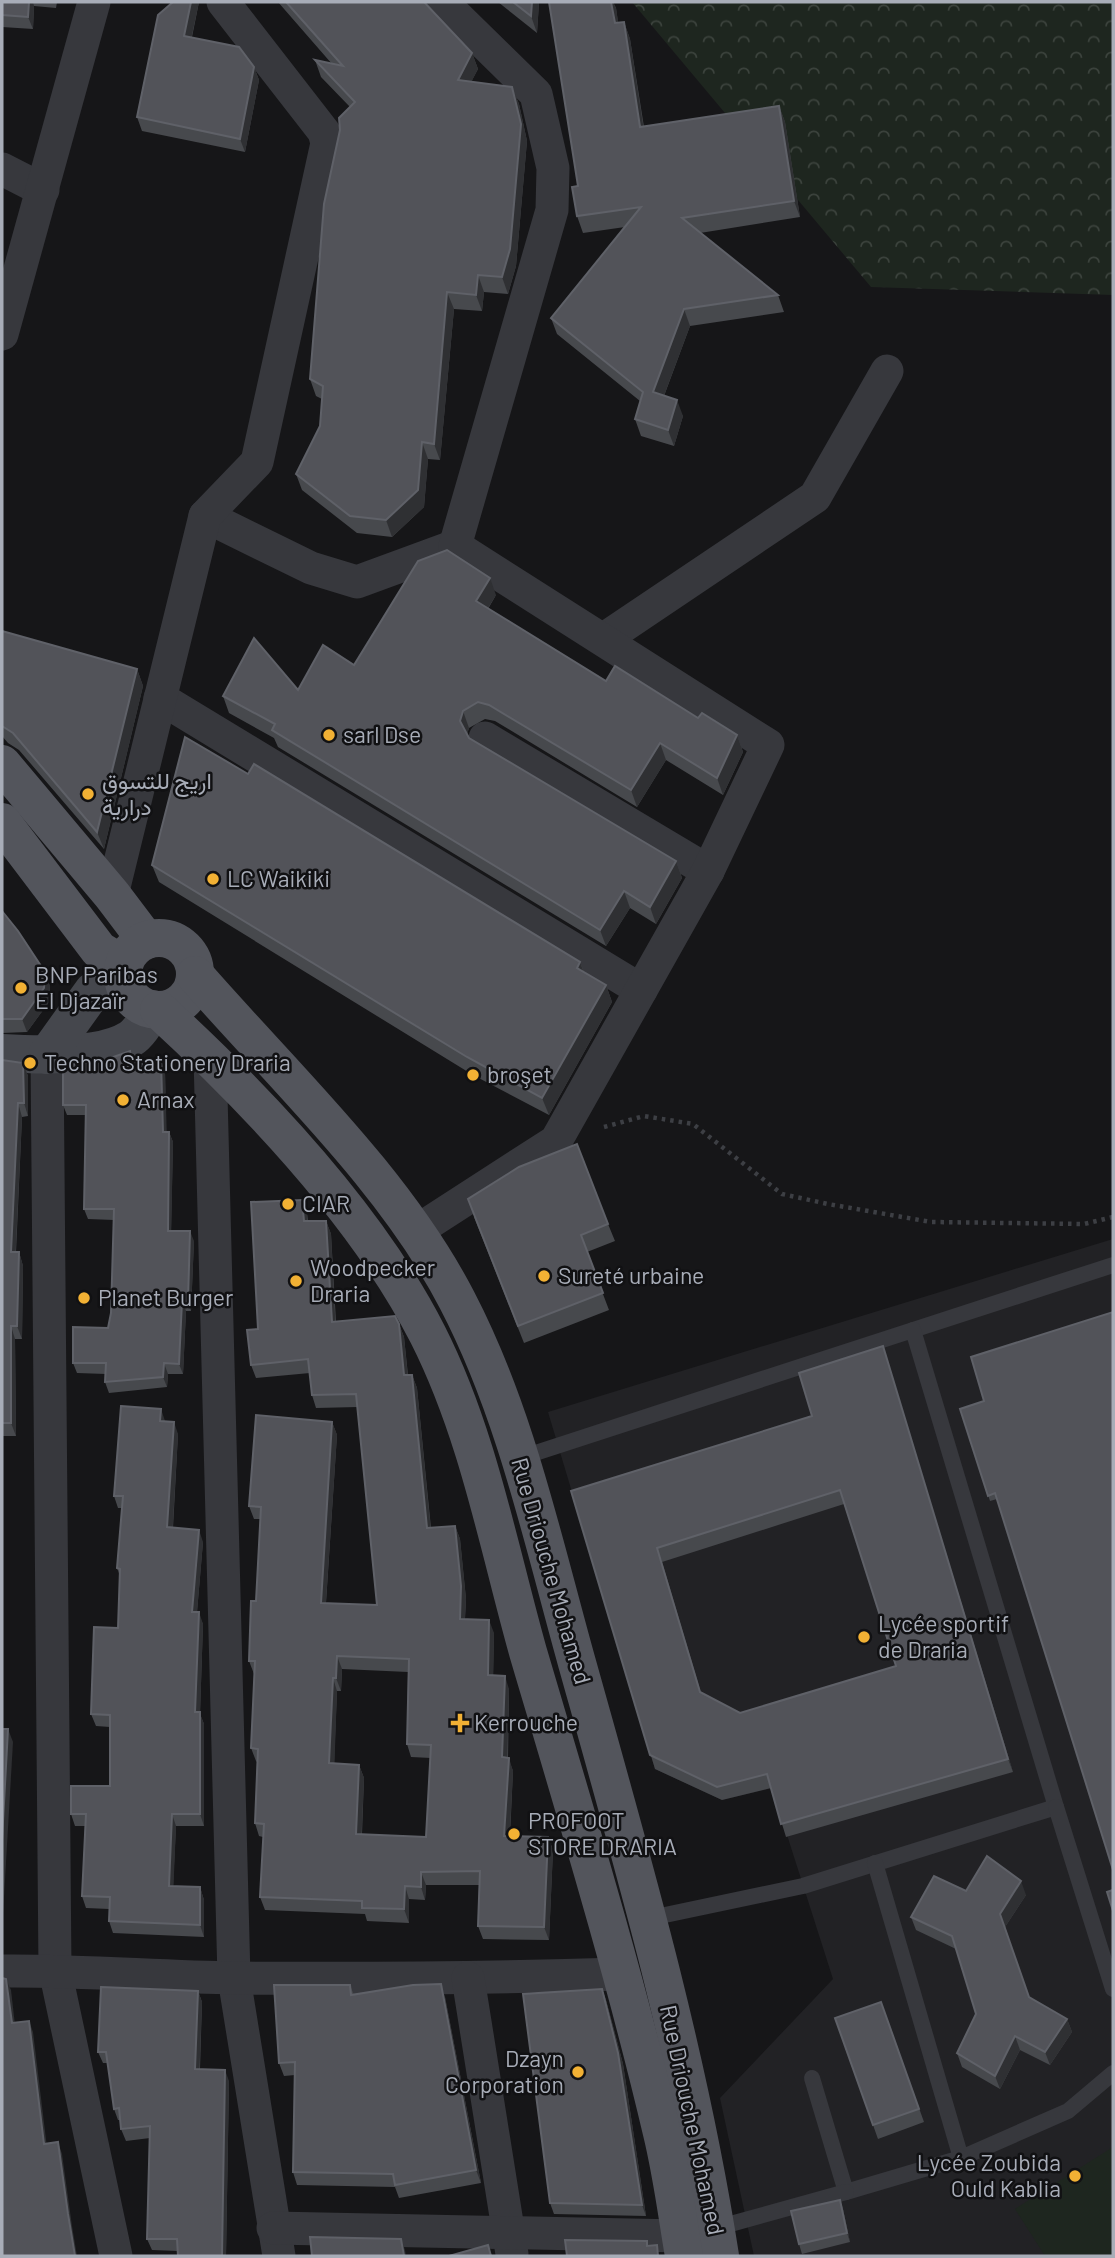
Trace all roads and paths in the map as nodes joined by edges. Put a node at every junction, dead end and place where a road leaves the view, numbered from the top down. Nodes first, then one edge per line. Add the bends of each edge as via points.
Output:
1 (94, 2) edge
2 (223, 2) edge
3 (442, 2) edge
4 (2, 169) edge
5 (43, 190) junction
6 (2, 334) edge
7 (887, 371) dead end
8 (205, 516) junction
9 (455, 546) junction
10 (604, 639) junction
11 (160, 698) junction
12 (485, 738) dead end
13 (2, 764) edge
14 (2, 822) edge
15 (708, 871) junction
16 (112, 895) junction
17 (131, 960) junction
18 (195, 975) junction
19 (641, 990) junction
20 (156, 1010) junction
21 (2, 1054) edge
22 (47, 1055) junction
23 (210, 1057) junction
24 (556, 1141) junction
25 (1113, 1217) edge
26 (415, 1232) junction
27 (1113, 1265) edge
28 (913, 1330) junction
29 (520, 1458) junction
30 (1056, 1807) junction
31 (875, 1863) junction
32 (646, 1919) junction
33 (55, 1970) junction
34 (2, 1971) edge
35 (620, 1974) junction
36 (233, 1978) junction
37 (468, 1978) junction
38 (1113, 1989) edge
39 (1113, 2073) edge
40 (812, 2078) dead end
41 (961, 2158) junction
42 (846, 2192) junction
43 (276, 2242) edge
44 (700, 2244) edge
45 (510, 2245) edge
46 (116, 2256) edge

1 - 5 street
2 - 8 street via 324,132 327,143 257,462
3 - 9 street via 537,94 553,168 548,222
4 - 5 street
5 - 6 street
7 - 10 street via 815,497
8 - 9 street via 311,568 357,582
8 - 11 street
9 - 10 street
10 - 15 street via 767,741 768,749
11 - 16 street
11 - 19 street
12 - 15 street
13 - 16 main road
14 - 17 main road via 99,950
15 - 19 street
16 - 17 main road
17 - 18 main road via 158,938 180,944
17 - 20 main road via 124,983 135,1001
17 - 22 main road via 93,992
18 - 20 main road via 180,1003
18 - 26 main road, Rue Driouche Mohamed via 315,1105
19 - 24 street
20 - 22 main road via 132,1039 112,1047
20 - 23 main road, Rue Driouche Mohamed
21 - 22 main road
22 - 33 street
23 - 35 main road, Rue Driouche Mohamed via 345,1207 396,1280 445,1372 480,1470
23 - 36 street
24 - 25 path via 644,1116 693,1124 782,1194 805,1199 931,1222 1084,1224
24 - 26 street
26 - 29 main road, Rue Driouche Mohamed via 457,1299
27 - 28 lane
28 - 29 lane
28 - 30 lane
29 - 32 main road, Rue Driouche Mohamed
30 - 31 lane
30 - 38 lane
31 - 32 lane via 803,1886
31 - 41 lane
32 - 44 main road, Rue Driouche Mohamed via 704,2156
33 - 34 street
33 - 36 street
33 - 46 street
35 - 37 street
35 - 44 main road, Rue Driouche Mohamed via 663,2136
36 - 37 street
36 - 43 street
37 - 45 street
39 - 41 lane via 1068,2111
40 - 42 lane
41 - 42 lane
42 - 44 lane
43 - 45 street
44 - 45 street

